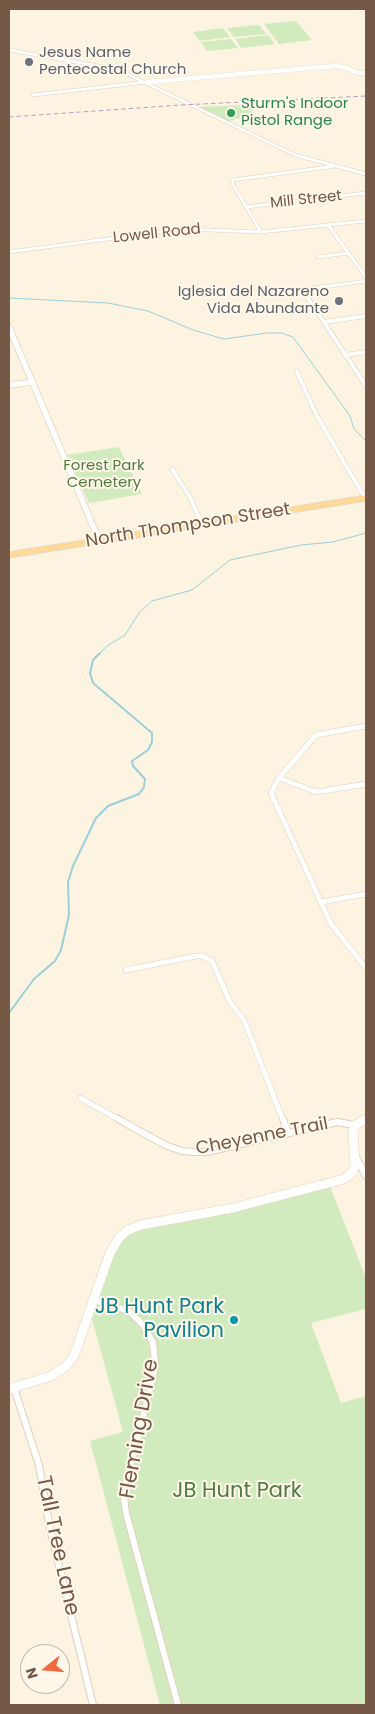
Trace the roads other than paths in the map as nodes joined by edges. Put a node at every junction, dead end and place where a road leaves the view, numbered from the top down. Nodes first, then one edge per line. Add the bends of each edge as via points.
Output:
1 (9, 50) edge
2 (366, 73) edge
3 (147, 82) junction
4 (33, 95) dead end
5 (335, 166) junction
6 (366, 174) edge
7 (366, 193) edge
8 (246, 206) junction
9 (366, 221) edge
10 (328, 225) junction
11 (261, 232) junction
12 (9, 252) edge
13 (349, 253) junction
14 (318, 257) dead end
15 (366, 279) edge
16 (366, 316) edge
17 (324, 322) junction
18 (9, 326) edge
19 (366, 352) edge
20 (345, 355) junction
21 (297, 372) dead end
22 (33, 382) junction
23 (9, 385) edge
24 (366, 386) edge
25 (172, 469) dead end
26 (366, 498) edge
27 (202, 524) junction
28 (99, 540) junction
29 (9, 555) edge
30 (366, 726) edge
31 (279, 778) junction
32 (366, 784) edge
33 (366, 894) edge
34 (322, 902) junction
35 (366, 968) edge
36 (126, 970) dead end
37 (80, 1098) dead end
38 (366, 1119) edge
39 (355, 1125) junction
40 (288, 1133) junction
41 (356, 1157) junction
42 (366, 1176) edge
43 (94, 1300) junction
44 (11, 1389) edge
45 (93, 1705) edge
46 (178, 1705) edge

1 - 3 street via 104,67
2 - 3 street via 335,66
3 - 4 street
3 - 5 street via 295,155
5 - 6 street
5 - 8 street via 233,180
7 - 8 street, Mill Street
8 - 11 street
9 - 10 street, Lowell Road
10 - 11 street, Lowell Road
10 - 13 street
11 - 12 street, Lowell Road via 183,229
13 - 14 street
13 - 15 street
15 - 17 street via 304,290
16 - 17 street
17 - 20 street
18 - 22 street
19 - 20 street
20 - 24 street
21 - 26 street via 316,414
22 - 23 street
22 - 28 street
25 - 27 street
26 - 27 main road, North Thompson Street
27 - 28 main road, North Thompson Street
28 - 29 main road, North Thompson Street
30 - 31 street via 316,735
31 - 32 street via 316,792
31 - 34 street via 271,793
33 - 34 street
34 - 35 street via 334,929
36 - 40 street via 196,956 212,961 230,1002 244,1020
37 - 40 street, Cheyenne Trail via 182,1151 207,1152
38 - 39 street
39 - 40 street, Cheyenne Trail via 337,1122
39 - 41 street via 352,1137
41 - 42 street
41 - 43 street via 352,1173 333,1183 128,1230 110,1253
43 - 44 street via 79,1346 65,1367 51,1376
43 - 46 street, Fleming Drive via 129,1311 143,1325 153,1343 153,1377 124,1498
44 - 45 street, Tall Tree Lane via 39,1465 50,1529

